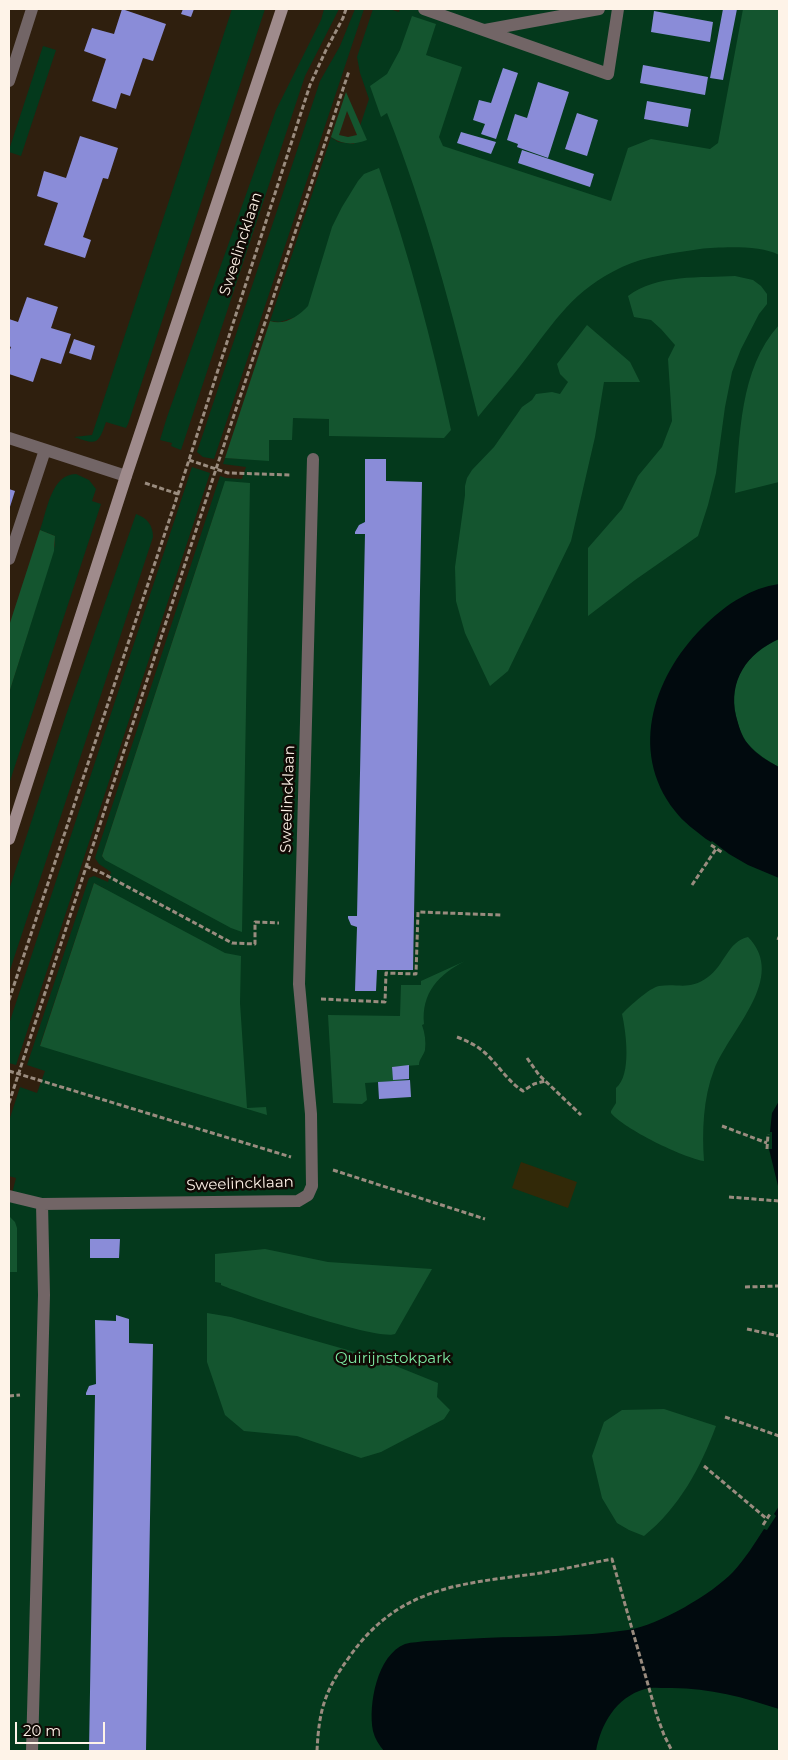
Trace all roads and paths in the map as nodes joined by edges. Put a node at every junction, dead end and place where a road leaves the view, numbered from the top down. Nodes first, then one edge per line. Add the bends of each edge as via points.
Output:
1 (32, 9) edge
2 (282, 9) edge
3 (346, 9) edge
4 (424, 9) edge
5 (599, 9) edge
6 (618, 9) edge
7 (482, 30) junction
8 (349, 71) dead end
9 (9, 81) edge
10 (9, 438) edge
11 (45, 450) junction
12 (313, 459) joint
13 (189, 460) junction
14 (216, 469) junction
15 (126, 476) junction
16 (178, 494) junction
17 (9, 559) edge
18 (9, 839) edge
19 (711, 845) dead end
20 (716, 849) junction
21 (722, 853) dead end
22 (86, 866) junction
23 (692, 885) dead end
24 (500, 915) dead end
25 (300, 924) junction
26 (300, 998) junction
27 (9, 1000) edge
28 (457, 1037) dead end
29 (527, 1058) dead end
30 (9, 1071) edge
31 (18, 1074) junction
32 (545, 1081) junction
33 (9, 1103) edge
34 (581, 1115) dead end
35 (722, 1126) dead end
36 (768, 1134) dead end
37 (767, 1142) junction
38 (767, 1149) dead end
39 (311, 1163) junction
40 (9, 1196) edge
41 (729, 1196) dead end
42 (779, 1201) edge
43 (42, 1204) junction
44 (484, 1219) dead end
45 (779, 1286) edge
46 (745, 1287) dead end
47 (747, 1329) dead end
48 (779, 1336) edge
49 (725, 1417) dead end
50 (779, 1436) edge
51 (704, 1466) dead end
52 (770, 1514) dead end
53 (766, 1519) junction
54 (763, 1526) dead end
55 (32, 1751) edge
56 (317, 1751) edge
57 (672, 1751) edge

1 - 9 street
2 - 15 street
3 - 13 path, Sweelincklaan via 310,85
4 - 7 street
5 - 7 street
6 - 7 street via 608,74
8 - 14 path
10 - 11 street
11 - 15 street
11 - 17 street
12 - 14 path via 290,476 228,473
12 - 25 street, Sweelincklaan
13 - 14 path
13 - 16 path, Sweelincklaan
14 - 22 path
15 - 16 path
15 - 18 street
16 - 27 path, Sweelincklaan
19 - 20 path
20 - 21 path
20 - 23 path
22 - 25 path via 232,943 255,944 254,922
22 - 31 path
24 - 26 path via 418,912 416,974 386,973 386,1002
25 - 26 street, Sweelincklaan
26 - 39 street, Sweelincklaan via 311,1114
28 - 32 path via 484,1051 523,1091
29 - 32 path
30 - 31 path
31 - 33 path
31 - 39 path
32 - 34 path
35 - 37 path
36 - 37 path
37 - 38 path
39 - 43 street, Sweelincklaan via 312,1186 308,1195 298,1201
39 - 44 path
40 - 43 street
41 - 42 path
43 - 55 street via 44,1296
45 - 46 path
47 - 48 path
49 - 50 path
51 - 53 path
52 - 53 path
53 - 54 path
56 - 57 path via 321,1712 328,1691 342,1667 361,1640 406,1603 434,1591 469,1583 612,1560 658,1716

